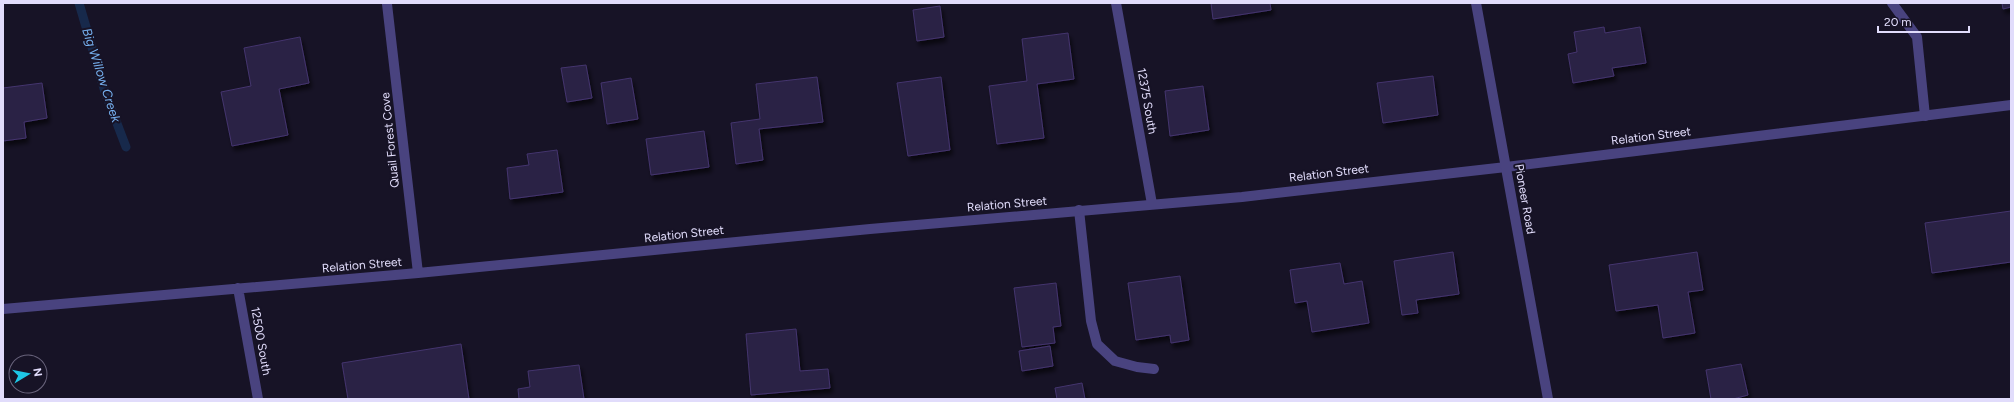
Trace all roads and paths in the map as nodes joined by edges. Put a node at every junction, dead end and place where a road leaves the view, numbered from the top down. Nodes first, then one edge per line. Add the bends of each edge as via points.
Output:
1 (1116, 3) edge
2 (1476, 3) edge
3 (1892, 3) edge
4 (387, 4) edge
5 (2011, 105) edge
6 (1924, 116) junction
7 (1506, 166) junction
8 (1152, 204) junction
9 (1079, 210) junction
10 (418, 273) junction
11 (238, 288) junction
12 (3, 309) edge
13 (1154, 369) dead end
14 (258, 399) edge
15 (1548, 399) edge

1 - 8 street, 12375 South
2 - 7 street, Pioneer Road
3 - 6 street via 1917,37
4 - 10 street, Quail Forest Cove
5 - 6 street, Relation Street
6 - 7 street, Relation Street
7 - 8 street, Relation Street
7 - 15 street, Pioneer Road
8 - 9 street, Relation Street
9 - 10 street, Relation Street
9 - 13 street via 1091,321 1098,344 1115,361
10 - 11 street, Relation Street
11 - 12 street, Relation Street
11 - 14 street, 12500 South

